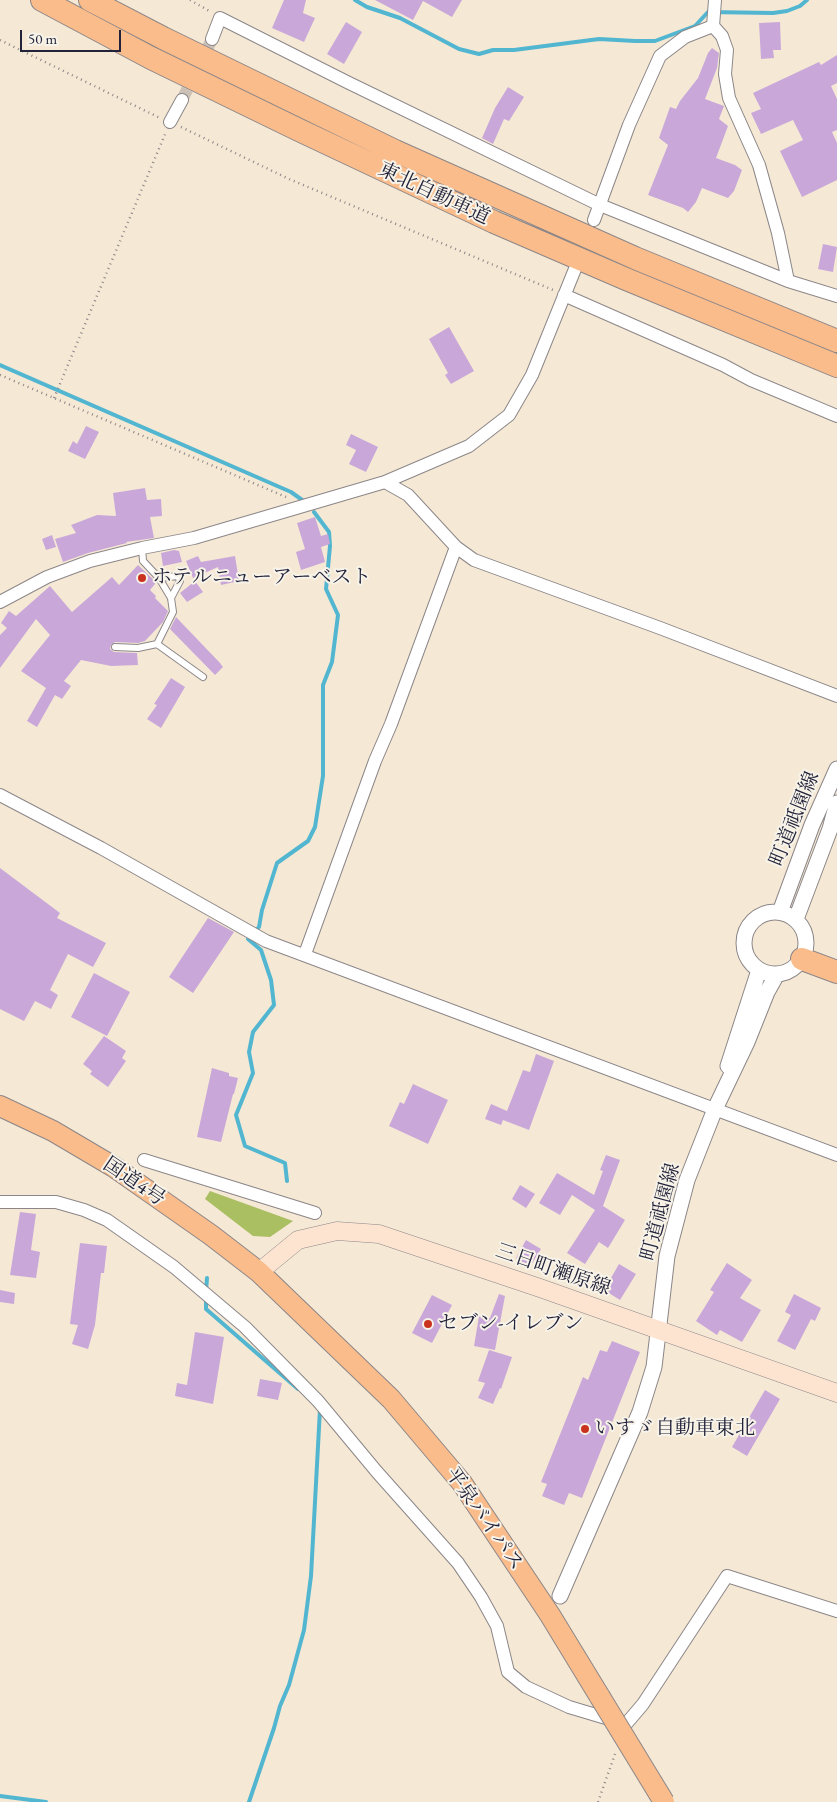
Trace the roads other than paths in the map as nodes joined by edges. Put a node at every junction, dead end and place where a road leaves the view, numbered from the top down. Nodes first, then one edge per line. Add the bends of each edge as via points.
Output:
1 (42, 0) edge
2 (90, 0) edge
3 (715, 0) edge
4 (713, 26) junction
5 (212, 39) tunnel mouth
6 (182, 100) tunnel mouth
7 (170, 122) road end
8 (600, 205) junction
9 (594, 220) dead end
10 (575, 268) dead end
11 (788, 281) junction
12 (564, 295) junction
13 (837, 296) edge
14 (768, 314) junction
15 (837, 333) edge
16 (837, 341) edge
17 (837, 366) edge
18 (837, 416) edge
19 (385, 482) junction
20 (142, 548) junction
21 (456, 548) junction
22 (159, 578) junction
23 (172, 598) junction
24 (0, 602) edge
25 (157, 644) junction
26 (115, 646) dead end
27 (203, 677) dead end
28 (837, 696) edge
29 (837, 769) edge
30 (0, 795) edge
31 (837, 803) edge
32 (780, 912) junction
33 (796, 919) junction
34 (805, 953) junction
35 (305, 954) junction
36 (837, 958) edge
37 (759, 970) junction
38 (837, 972) edge
39 (777, 974) junction
40 (0, 1106) edge
41 (715, 1109) junction
42 (837, 1155) edge
43 (144, 1160) dead end
44 (0, 1202) edge
45 (315, 1213) dead end
46 (259, 1272) junction
47 (658, 1329) junction
48 (837, 1393) edge
49 (560, 1596) dead end
50 (837, 1611) edge
51 (664, 1802) edge

1 - 17 highway, 東北自動車道 via 272,118 486,218
2 - 14 highway, 東北自動車道 via 403,155
3 - 4 street
4 - 8 street via 684,37 660,56 629,125
4 - 11 street via 722,36 727,50 725,74 729,98 759,165
5 - 8 street via 220,18
6 - 7 street
8 - 9 street
8 - 11 street
10 - 12 street
11 - 13 street
12 - 18 street
12 - 19 street via 532,375 509,415 469,446
14 - 15 highway
14 - 16 highway, 東北自動車道
19 - 20 street via 194,538
19 - 21 street via 408,495
20 - 22 lane via 143,561
20 - 24 street via 47,576
21 - 28 street via 474,560
21 - 35 street
22 - 23 lane
22 - 23 lane via 178,576 180,581
23 - 25 lane via 173,612
25 - 26 lane via 138,648
25 - 27 lane
29 - 32 street, 町道祗園線
30 - 35 street via 266,941
31 - 33 street, 町道祗園線
32 - 33 street
32 - 37 street via 766,913 757,918 745,934 746,954
33 - 34 street via 805,931
34 - 36 highway
34 - 38 highway
34 - 39 street via 792,970
35 - 41 street
37 - 39 street
37 - 41 street, 町道祗園線
39 - 41 street, 町道祗園線
40 - 46 highway, 国道4号 via 53,1131 114,1167
41 - 42 street
41 - 47 street, 町道祗園線 via 687,1180 670,1246
43 - 45 street
44 - 50 street via 56,1202 107,1220 174,1267 245,1327 318,1401 458,1563 482,1597 497,1626 508,1672 526,1687 569,1707 626,1724 643,1704 727,1576
46 - 47 main road, 三日町瀬原線 via 298,1240 337,1231 379,1234
46 - 51 highway, 平泉バイパス, bridge via 391,1399 462,1483 550,1615
47 - 48 main road, 三日町瀬原線
47 - 49 street, 町道祗園線 via 654,1367 640,1412

